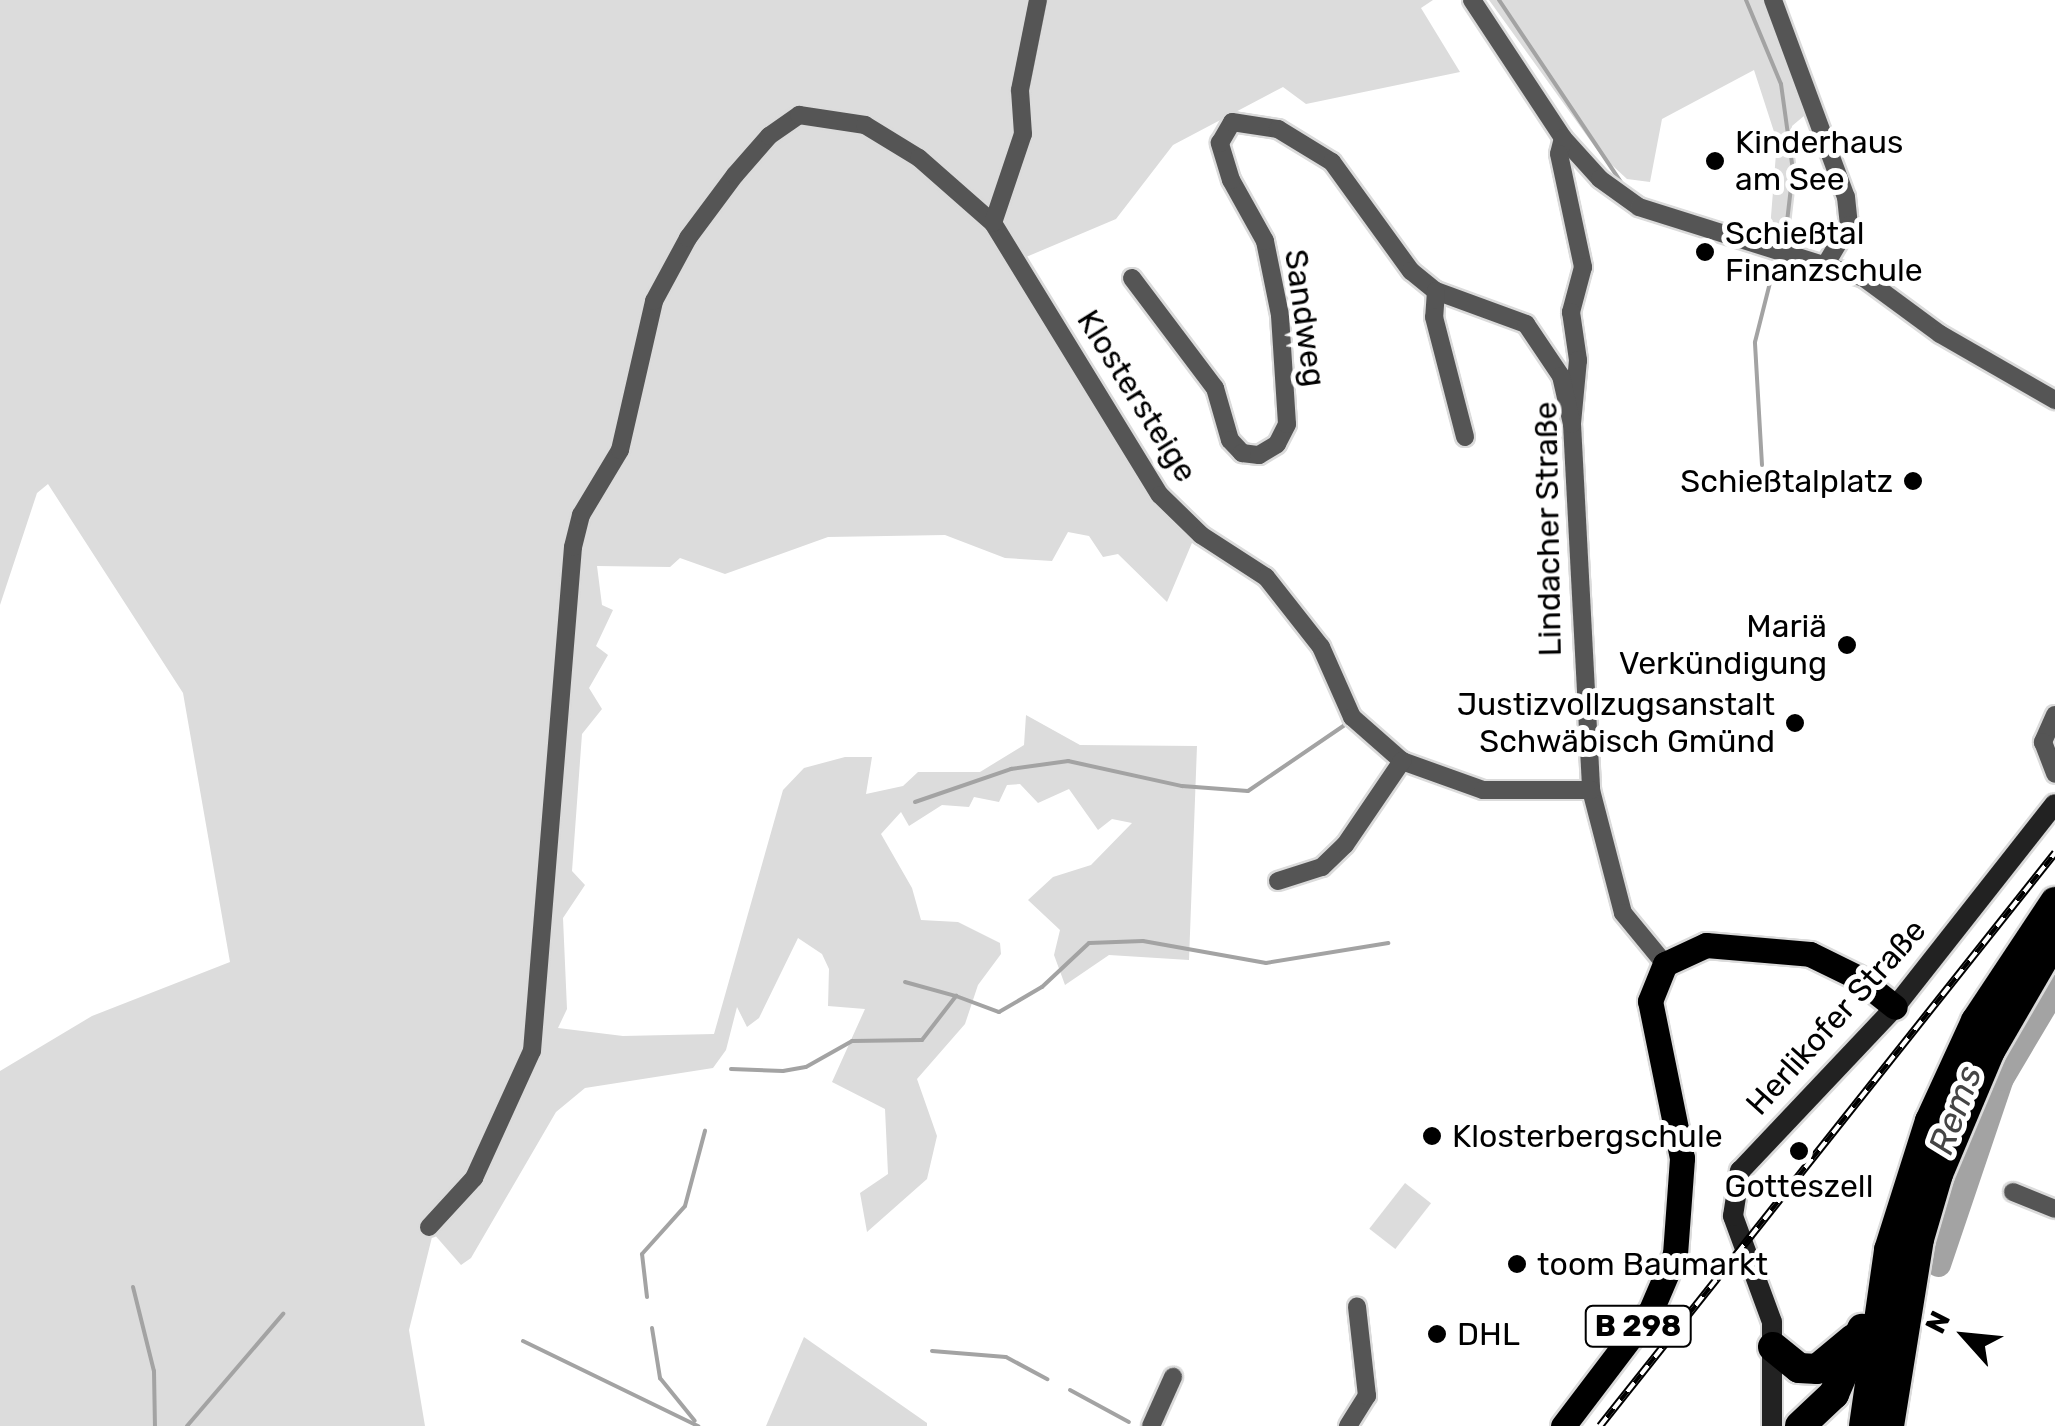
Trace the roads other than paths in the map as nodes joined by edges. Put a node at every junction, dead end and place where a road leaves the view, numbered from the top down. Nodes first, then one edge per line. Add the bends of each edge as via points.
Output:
1 (1038, 0) edge
2 (1472, 0) edge
3 (1774, 0) edge
4 (1563, 138) junction
5 (994, 223) junction
6 (1827, 262) junction
7 (1132, 278) dead end
8 (1436, 291) junction
9 (2055, 400) edge
10 (1572, 424) junction
11 (1465, 437) dead end
12 (2055, 715) edge
13 (1402, 761) junction
14 (2055, 774) edge
15 (1591, 790) junction
16 (2055, 804) edge
17 (1278, 880) dead end
18 (2055, 902) edge
19 (2055, 939) edge
20 (1665, 964) junction
21 (1895, 1008) junction
22 (2014, 1192) dead end
23 (2055, 1209) edge
24 (1678, 1215) junction
25 (430, 1227) dead end
26 (1890, 1250) junction
27 (1356, 1307) dead end
28 (1864, 1325) junction
29 (1773, 1347) junction
30 (1174, 1378) dead end
31 (1772, 1418) edge
32 (1151, 1426) edge
33 (1348, 1426) edge
34 (1552, 1426) edge
35 (1563, 1426) edge
36 (1800, 1426) edge
37 (1864, 1426) edge
38 (1889, 1426) edge

1 - 5 street via 1020,90 1024,134
2 - 4 street
3 - 6 street via 1846,198 1849,225
4 - 6 street via 1600,179 1639,207
4 - 10 street, Lindacher Straße via 1558,154 1583,267 1571,312 1578,360
5 - 13 street, Klostersteige via 1160,496 1201,535 1266,577 1321,646 1352,717
5 - 25 street, Klostersteige via 919,158 865,125 810,114 768,136 688,238 654,301 620,450 582,515 573,547 532,1051 474,1178
6 - 9 street via 1864,278 1940,334
7 - 8 street, Sandweg via 1216,388 1230,440 1242,453 1259,455 1277,444 1287,424 1284,345 1265,242 1221,156 1222,132 1232,122 1246,119 1278,129 1332,162 1391,247
8 - 10 street, Sandweg via 1526,324 1561,376
8 - 11 street via 1434,316
10 - 15 street, Lindacher Straße
12 - 14 street via 2042,742
13 - 15 street, Klostersteige via 1483,790
13 - 17 street via 1334,856 1322,867
15 - 20 street, Lindacher Straße via 1623,912
16 - 21 main road, Herlikofer Straße
18 - 26 highway via 1994,990 1949,1075
19 - 38 highway via 1990,1051 1938,1174 1918,1239
20 - 21 main road via 1706,945 1810,954 1857,977
20 - 24 main road, B 298 via 1650,1001 1678,1118
21 - 29 main road, Herlikofer Straße via 1740,1171 1734,1216 1767,1307
22 - 23 street
24 - 34 main road, B 298 via 1637,1311
24 - 35 main road, B 298 via 1662,1290
26 - 28 highway
26 - 37 highway
27 - 33 street via 1368,1396
28 - 29 highway via 1836,1360 1817,1369 1800,1368
28 - 36 highway via 1834,1394
29 - 31 main road, Herlikofer Straße
30 - 32 street

